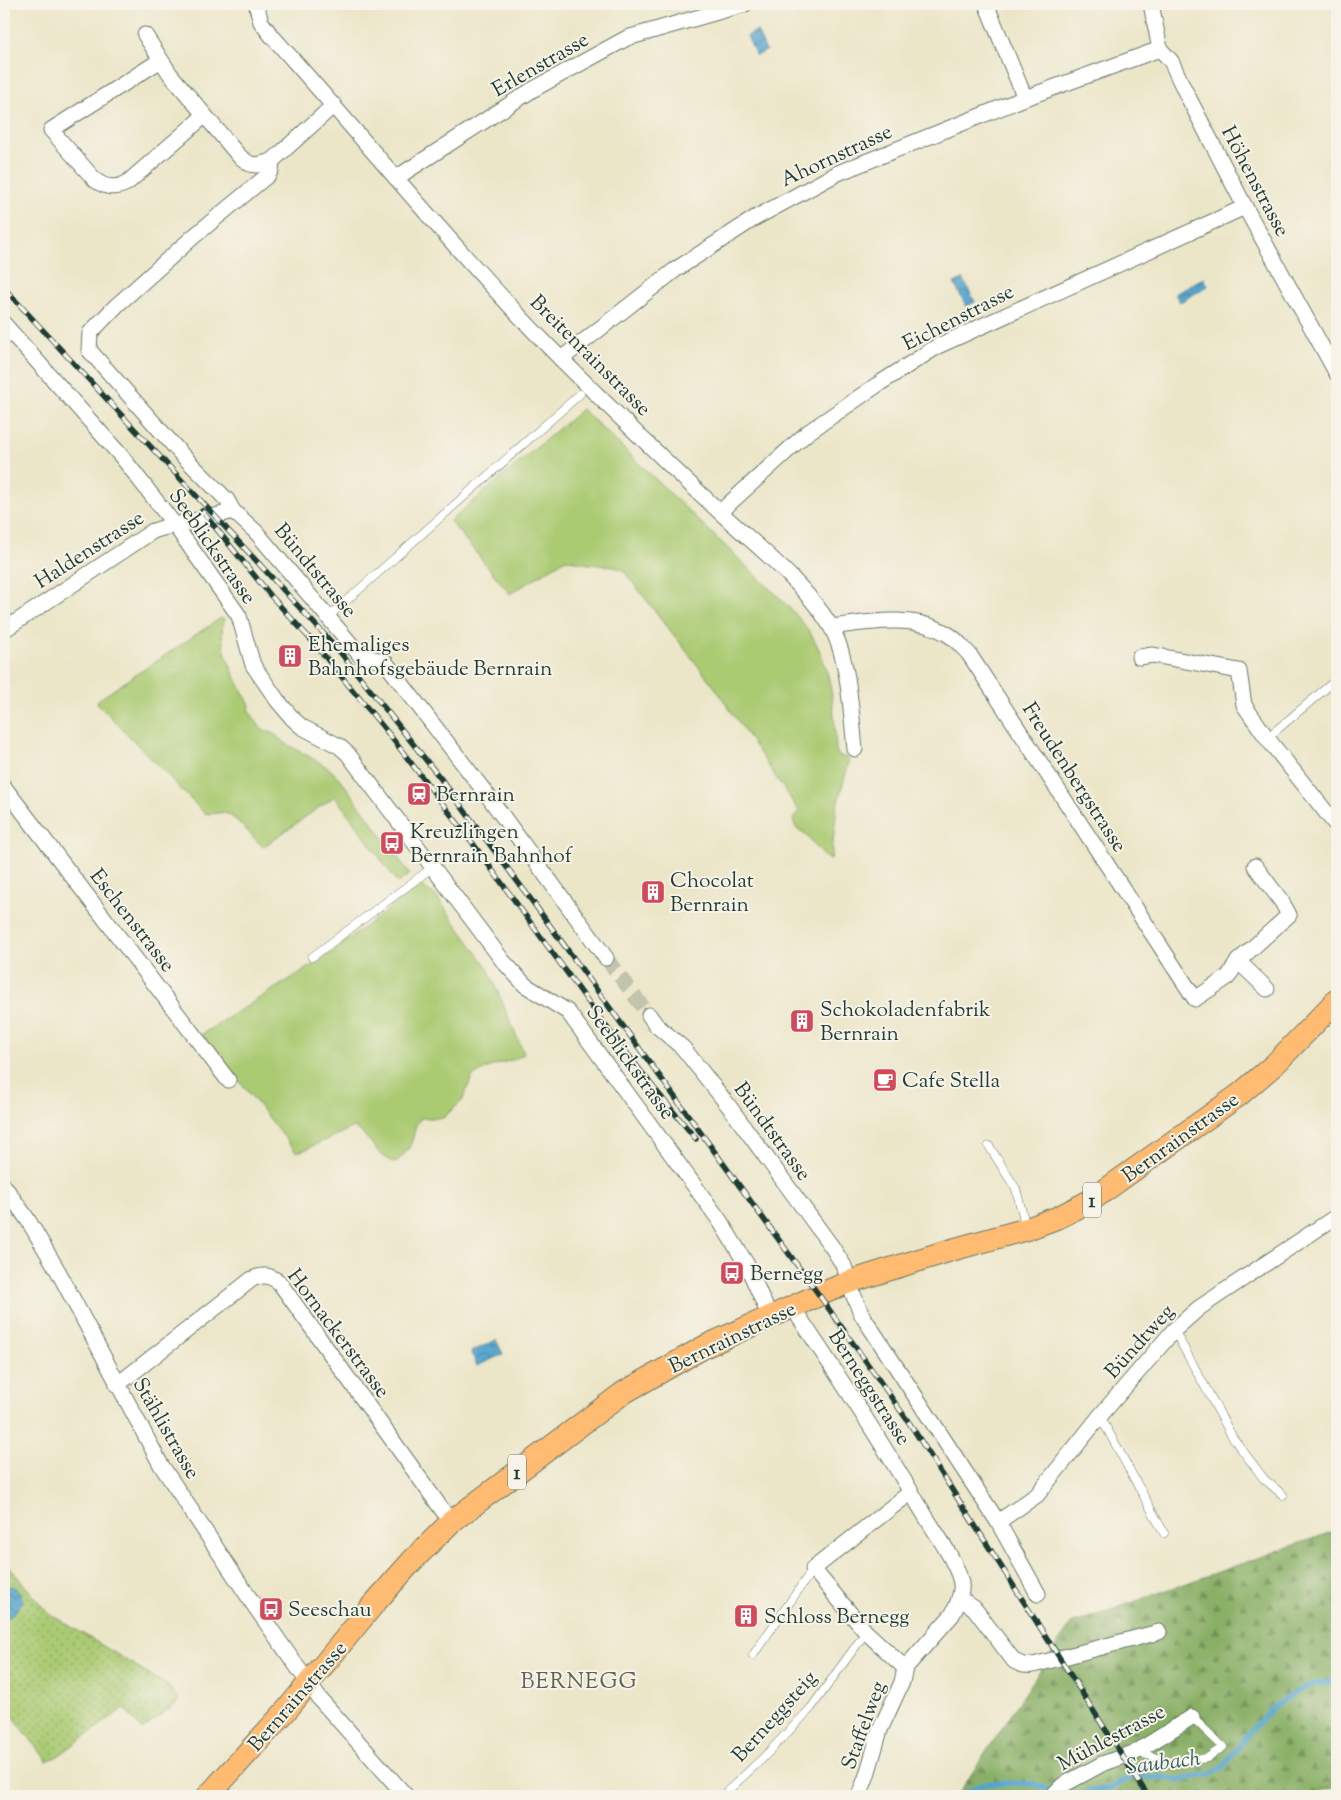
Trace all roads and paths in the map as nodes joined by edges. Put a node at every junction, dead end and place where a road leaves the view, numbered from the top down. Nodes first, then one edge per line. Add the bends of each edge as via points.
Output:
1 (256, 4) edge
2 (745, 4) edge
3 (986, 4) edge
4 (1151, 4) edge
5 (145, 35) dead end
6 (1160, 49) junction
7 (161, 60) junction
8 (1025, 98) junction
9 (334, 105) junction
10 (204, 116) junction
11 (272, 161) junction
12 (396, 178) junction
13 (1245, 207) junction
14 (4, 324) edge
15 (561, 359) junction
16 (1337, 374) edge
17 (580, 394) dead end
18 (233, 511) junction
19 (720, 512) junction
20 (174, 524) junction
21 (328, 617) junction
22 (831, 627) junction
23 (4, 630) edge
24 (1139, 657) dead end
25 (1337, 679) edge
26 (1267, 738) junction
27 (855, 749) dead end
28 (4, 787) edge
29 (1337, 826) edge
30 (1255, 866) dead end
31 (433, 868) junction
32 (312, 957) dead end
33 (606, 958) tunnel mouth
34 (1238, 961) junction
35 (1267, 989) dead end
36 (1337, 1000) edge
37 (648, 1015) tunnel mouth
38 (228, 1080) dead end
39 (989, 1146) dead end
40 (4, 1186) edge
41 (1337, 1216) edge
42 (1027, 1229) junction
43 (849, 1282) junction
44 (793, 1306) junction
45 (770, 1316) junction
46 (1174, 1330) junction
47 (117, 1385) junction
48 (1100, 1416) junction
49 (911, 1492) junction
50 (1283, 1495) dead end
51 (451, 1522) junction
52 (998, 1522) junction
53 (1164, 1533) dead end
54 (813, 1569) junction
55 (1038, 1594) dead end
56 (959, 1598) junction
57 (866, 1632) junction
58 (1159, 1632) dead end
59 (754, 1655) dead end
60 (905, 1668) junction
61 (309, 1683) junction
62 (1192, 1717) joint
63 (1136, 1752) junction
64 (208, 1796) edge
65 (406, 1796) edge
66 (722, 1796) edge
67 (859, 1796) edge
68 (1052, 1796) edge

1 - 9 street, Breitenrainstrasse via 261,22 271,35
2 - 12 street, Erlenstrasse via 627,38 532,90
3 - 8 street
4 - 6 street, Höhenstrasse
5 - 7 street
6 - 8 street, Ahornstrasse
6 - 13 street, Höhenstrasse via 1171,61
7 - 10 street
7 - 10 street via 51,130 95,180 112,188 127,183
8 - 15 street, Ahornstrasse via 838,173 755,218 675,270
9 - 11 street, Bündtstrasse
9 - 12 street, Breitenrainstrasse
10 - 11 street via 244,160 257,165
11 - 18 street, Bündtstrasse via 268,175 116,306 90,333 89,350 183,456 227,500
12 - 15 street, Breitenrainstrasse
13 - 16 street, Höhenstrasse
13 - 19 street, Eichenstrasse via 938,346 807,433
14 - 20 street, Seeblickstrasse via 122,457
15 - 19 street, Breitenrainstrasse
17 - 21 lane
18 - 20 street
18 - 21 street, Bündtstrasse via 256,532
19 - 22 street, Breitenrainstrasse via 812,600
20 - 23 street, Haldenstrasse via 153,531
20 - 31 street, Seeblickstrasse via 239,616 252,665 277,700 302,727 348,754
21 - 33 street, Bündtstrasse via 360,655 385,662
22 - 27 street, Breitenrainstrasse via 848,682
22 - 34 street, Freudenbergstrasse via 908,621 930,626 950,636 970,654 1195,998 1228,977
24 - 26 street via 1153,655 1239,671 1244,705
25 - 26 lane
26 - 29 street
28 - 38 street, Eschenstrasse
30 - 34 street, Freudenbergstrasse via 1289,915
31 - 32 lane
31 - 45 street, Seeblickstrasse via 524,985 568,1012 720,1221 747,1265
34 - 35 street
36 - 42 main road, Bernrainstrasse / 1 via 1275,1064 1239,1095 1090,1200
37 - 43 street, Bündtstrasse via 683,1048 728,1105 832,1247
39 - 42 lane via 1016,1189
40 - 47 street, Stählistrasse via 58,1271
41 - 46 street, Bündtweg via 1199,1308
42 - 43 main road, Bernrainstrasse / 1
43 - 44 main road, Bernrainstrasse / 1
43 - 52 street via 862,1315
44 - 45 main road, Bernrainstrasse / 1
44 - 49 street, Berneggstrasse
45 - 51 main road, Bernrainstrasse / 1 via 706,1346 623,1393
46 - 48 street, Bündtweg
46 - 50 lane via 1233,1438 1264,1479
47 - 51 street, Hornackerstrasse via 252,1279 265,1275 272,1277 279,1282
47 - 61 street, Stählistrasse via 161,1465
48 - 52 street, Bündtweg via 1037,1495
48 - 53 lane
49 - 54 street
49 - 56 street, Berneggstrasse via 960,1578
51 - 61 main road, Bernrainstrasse / 1 via 412,1561
52 - 55 street
54 - 57 street
54 - 59 lane
56 - 58 street via 974,1608 1014,1661 1021,1665 1031,1666
56 - 60 street via 952,1615
57 - 60 street
57 - 66 lane, Berneggsteig via 811,1708
60 - 67 street, Staffelweg via 880,1730
61 - 64 main road, Bernrainstrasse / 1
61 - 65 street, Stählistrasse
62 - 63 street, Mühlestrasse
62 - 63 lane via 1223,1747 1207,1758 1175,1763
63 - 68 street, Mühlestrasse via 1102,1764 1063,1785

